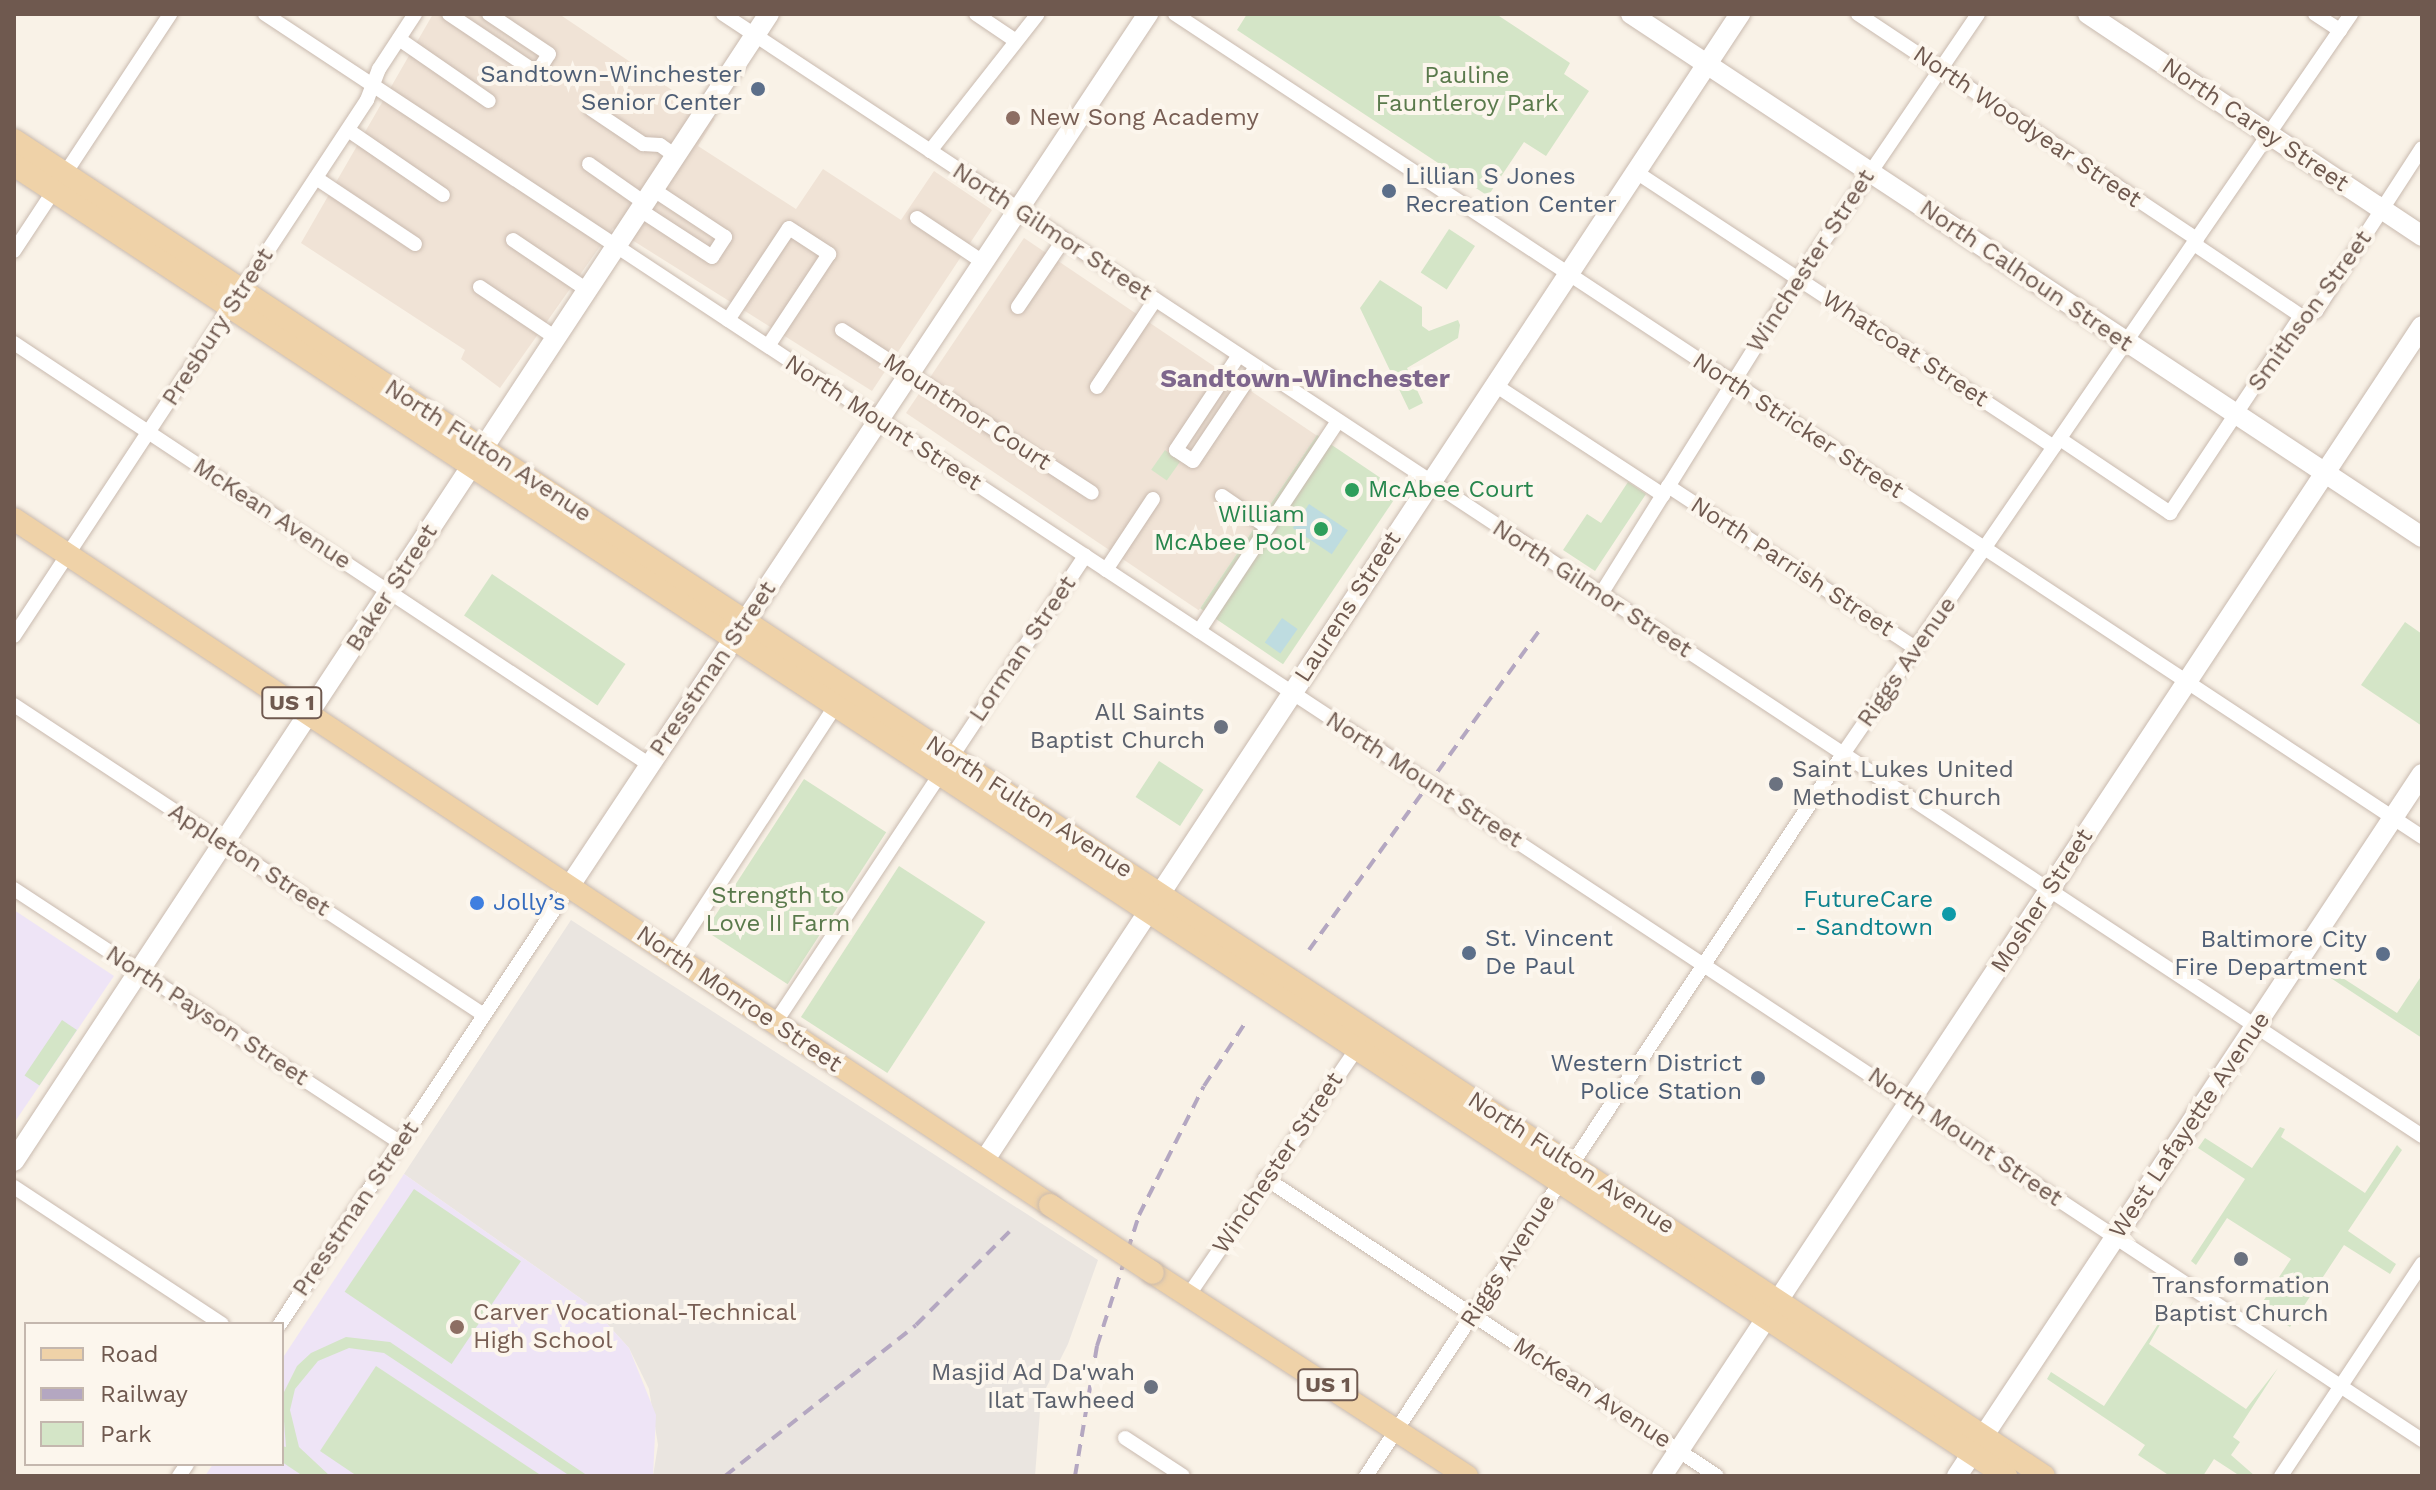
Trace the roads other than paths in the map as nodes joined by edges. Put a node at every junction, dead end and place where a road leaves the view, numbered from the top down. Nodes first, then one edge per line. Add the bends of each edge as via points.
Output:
1 (170, 14) edge
2 (265, 14) edge
3 (415, 14) edge
4 (449, 14) edge
5 (489, 14) edge
6 (723, 14) edge
7 (769, 14) edge
8 (976, 14) edge
9 (1038, 14) edge
10 (1148, 14) edge
11 (1175, 14) edge
12 (1631, 14) edge
13 (1740, 14) edge
14 (1858, 14) edge
15 (1978, 14) edge
16 (2088, 14) edge
17 (2315, 14) edge
18 (2351, 14) edge
19 (2340, 30) junction
20 (755, 35) junction
21 (399, 39) junction
22 (1016, 41) junction
23 (1707, 64) junction
24 (1940, 69) junction
25 (373, 85) junction
26 (489, 101) dead end
27 (591, 109) dead end
28 (348, 130) junction
29 (2269, 135) junction
30 (14, 140) edge
31 (2422, 148) edge
32 (930, 151) junction
33 (676, 156) junction
34 (589, 164) dead end
35 (14, 165) edge
36 (1869, 171) junction
37 (1636, 172) junction
38 (316, 178) junction
39 (60, 182) junction
40 (443, 195) dead end
41 (646, 201) junction
42 (1018, 209) junction
43 (2382, 210) junction
44 (917, 218) dead end
45 (2422, 236) edge
46 (1064, 239) junction
47 (513, 240) dead end
48 (2196, 242) junction
49 (415, 244) dead end
50 (616, 246) junction
51 (14, 251) edge
52 (983, 262) junction
53 (1569, 274) junction
54 (1798, 279) junction
55 (480, 287) dead end
56 (587, 290) junction
57 (237, 298) junction
58 (1155, 300) junction
59 (1018, 307) dead end
60 (2301, 316) junction
61 (728, 320) junction
62 (2422, 326) edge
63 (842, 330) dead end
64 (556, 338) junction
65 (2126, 342) junction
66 (14, 343) edge
67 (768, 346) junction
68 (1239, 355) junction
69 (1256, 367) junction
70 (909, 374) junction
71 (1733, 382) junction
72 (1495, 385) junction
73 (1097, 387) dead end
74 (2236, 413) junction
75 (879, 419) junction
76 (1338, 421) junction
77 (148, 432) junction
78 (2057, 443) junction
79 (477, 457) junction
80 (2325, 473) junction
81 (1431, 482) junction
82 (1665, 491) junction
83 (1092, 493) dead end
84 (1222, 496) dead end
85 (1153, 499) dead end
86 (2170, 513) joint
87 (14, 519) edge
88 (1267, 527) junction
89 (2422, 537) edge
90 (1984, 549) junction
91 (68, 555) junction
92 (1085, 556) junction
93 (1106, 570) junction
94 (389, 591) junction
95 (1601, 594) junction
96 (740, 629) junction
97 (1199, 631) junction
98 (14, 636) edge
99 (1916, 648) junction
100 (2187, 682) junction
101 (1292, 693) junction
102 (14, 705) edge
103 (836, 705) junction
104 (308, 714) junction
105 (1843, 754) junction
106 (650, 765) junction
107 (946, 766) junction
108 (2422, 774) edge
109 (2393, 818) junction
110 (2422, 837) edge
111 (223, 843) junction
112 (569, 887) junction
113 (14, 889) edge
114 (2049, 890) junction
115 (1154, 902) junction
116 (673, 955) junction
117 (1704, 964) junction
118 (139, 971) junction
119 (484, 1015) junction
120 (775, 1023) junction
121 (2255, 1026) junction
122 (1363, 1040) junction
123 (1910, 1100) junction
124 (2422, 1136) edge
125 (400, 1143) junction
126 (14, 1161) edge
127 (984, 1161) junction
128 (1565, 1173) junction
129 (1265, 1178) junction
130 (14, 1187) edge
131 (2115, 1237) junction
132 (2422, 1264) edge
133 (1188, 1296) junction
134 (1772, 1309) junction
135 (1472, 1315) junction
136 (219, 1322) edge
137 (281, 1322) edge
138 (2341, 1386) junction
139 (1397, 1429) junction
140 (1125, 1438) dead end
141 (2422, 1440) edge
142 (1978, 1445) junction
143 (1679, 1451) junction
144 (1183, 1476) edge
145 (1366, 1476) edge
146 (1467, 1476) edge
147 (1662, 1476) edge
148 (1717, 1476) edge
149 (1957, 1476) edge
150 (2006, 1476) edge
151 (2044, 1476) edge
152 (2281, 1476) edge

1 - 39 street
2 - 25 street, North Mount Street
3 - 21 street, Presbury Street
4 - 5 street via 537,73 549,54
6 - 20 street, North Gilmor Street
7 - 20 street, Baker Street
8 - 22 street
9 - 22 street
10 - 42 street, Presstman Street
11 - 53 street, North Stricker Street
12 - 23 street, North Calhoun Street
13 - 23 street, Laurens Street
14 - 24 street, North Woodyear Street
15 - 24 street, Winchester Street
16 - 29 street, North Carey Street
17 - 19 street
18 - 19 street, Riggs Avenue
19 - 29 street, Riggs Avenue
20 - 32 street, North Gilmor Street
20 - 33 street, Baker Street
21 - 25 street, Presbury Street
21 - 26 street
22 - 32 street
23 - 36 street, North Calhoun Street
23 - 37 street, Laurens Street
24 - 36 street, Winchester Street
24 - 48 street, North Woodyear Street
25 - 28 street, Presbury Street
25 - 50 street, North Mount Street
27 - 33 street via 643,144 660,145
28 - 38 street, Presbury Street
28 - 40 street
29 - 43 street, North Carey Street
29 - 48 street, Riggs Avenue
30 - 39 main road, North Fulton Avenue
31 - 43 street, Smithson Street
32 - 42 street, North Gilmor Street
33 - 41 street, Baker Street
34 - 41 street
35 - 39 main road, North Fulton Avenue
36 - 54 street, Winchester Street
36 - 65 street, North Calhoun Street
37 - 53 street, Laurens Street
37 - 54 street, Whatcoat Street
38 - 49 street
38 - 57 street, Presbury Street
39 - 51 street
39 - 57 main road, North Fulton Avenue
41 - 41 street via 725,237 712,257
41 - 50 street, Baker Street
42 - 46 street, North Gilmor Street
42 - 52 street, Presstman Street
43 - 45 street, North Carey Street
43 - 60 street, Smithson Street via 2316,311
44 - 52 street
46 - 58 street, North Gilmor Street
46 - 59 street
47 - 56 street
48 - 60 street, North Woodyear Street
48 - 65 street, Riggs Avenue
50 - 56 street, Baker Street
50 - 61 street, North Mount Street
52 - 70 street, Presstman Street
53 - 71 street, North Stricker Street
53 - 72 street, Laurens Street
54 - 71 street, Winchester Street
54 - 78 street, Whatcoat Street
55 - 64 street
56 - 64 street, Baker Street
57 - 77 street, Presbury Street
57 - 79 main road, North Fulton Avenue
58 - 68 street, North Gilmor Street
58 - 73 street
60 - 74 street, Smithson Street
61 - 67 street, North Mount Street
61 - 67 street via 789,228 803,237 829,254
62 - 80 street, Mosher Street
63 - 70 street, Mountmor Court
64 - 79 street, Baker Street
65 - 74 street, North Calhoun Street
65 - 78 street, Riggs Avenue
66 - 77 street, McKean Avenue
67 - 75 street, North Mount Street
68 - 69 street, North Gilmor Street
68 - 69 street via 1176,450 1184,456 1193,461
69 - 76 street, North Gilmor Street
70 - 75 street, Presstman Street
70 - 83 street, Mountmor Court
71 - 82 street, Winchester Street
71 - 90 street, North Stricker Street
72 - 81 street, Laurens Street
72 - 82 street, North Parrish Street
74 - 80 street, North Calhoun Street
74 - 86 street, Smithson Street
75 - 92 street, North Mount Street
75 - 96 street, Presstman Street
76 - 81 street, North Gilmor Street
76 - 88 street
77 - 91 street, Presbury Street
77 - 94 street, McKean Avenue
78 - 86 street, Whatcoat Street
78 - 90 street, Riggs Avenue
79 - 94 street, Baker Street
79 - 96 main road, North Fulton Avenue
80 - 89 street, North Calhoun Street
80 - 100 street, Mosher Street
81 - 95 street, North Gilmor Street
81 - 101 street, Laurens Street
82 - 95 street, Winchester Street
82 - 99 street, North Parrish Street
84 - 88 street
85 - 93 street
87 - 91 main road, North Monroe Street / US 1
88 - 97 street
90 - 99 street, Riggs Avenue
90 - 100 street, North Stricker Street
91 - 98 street, Presbury Street
91 - 104 main road, North Monroe Street / US 1
92 - 93 street, North Mount Street
92 - 107 street, Lorman Street
93 - 97 street, North Mount Street
94 - 104 street, Baker Street
94 - 106 street, McKean Avenue
95 - 105 street, North Gilmor Street
96 - 103 main road, North Fulton Avenue
96 - 106 street, Presstman Street
96 - 107 main road, North Fulton Avenue
97 - 101 street, North Mount Street
99 - 105 street, Riggs Avenue
100 - 109 street, North Stricker Street
100 - 114 street, Mosher Street
101 - 115 street, Laurens Street
101 - 117 street, North Mount Street, bridge
102 - 111 street, Appleton Street
103 - 107 main road, North Fulton Avenue
103 - 116 street
104 - 111 street, Baker Street
104 - 112 main road, North Monroe Street / US 1
105 - 114 street, North Gilmor Street
105 - 117 street, Riggs Avenue
106 - 112 street, Presstman Street
107 - 115 main road, North Fulton Avenue
107 - 120 street, Lorman Street
108 - 109 street, West Lafayette Avenue
109 - 110 street, North Stricker Street
109 - 121 street, West Lafayette Avenue
111 - 118 street, Baker Street
111 - 119 street, Appleton Street
112 - 116 main road, North Monroe Street / US 1
112 - 119 street, Presstman Street
113 - 118 street, North Payson Street
114 - 121 street, North Gilmor Street
114 - 123 street, Mosher Street
115 - 122 main road, North Fulton Avenue
115 - 127 street, Laurens Street
116 - 120 main road, North Monroe Street / US 1
117 - 123 street, North Mount Street
117 - 128 street, Riggs Avenue
118 - 125 street, North Payson Street
118 - 126 street, Baker Street
119 - 125 street, Presstman Street
120 - 127 main road, North Monroe Street / US 1
121 - 124 street, North Gilmor Street
121 - 131 street, West Lafayette Avenue
122 - 128 main road, North Fulton Avenue
122 - 129 street, Winchester Street
123 - 131 street, North Mount Street
123 - 134 street, Mosher Street
125 - 137 street, Presstman Street
127 - 133 main road, North Monroe Street / US 1, bridge
128 - 134 main road, North Fulton Avenue
128 - 135 street, Riggs Avenue
129 - 133 street, Winchester Street
129 - 135 street, McKean Avenue
130 - 136 street
131 - 138 street, North Mount Street
131 - 142 street, West Lafayette Avenue
132 - 138 street
133 - 139 main road, North Monroe Street / US 1
134 - 142 main road, North Fulton Avenue
134 - 143 street, Mosher Street
135 - 139 street, Riggs Avenue
135 - 143 street, McKean Avenue
138 - 141 street, North Mount Street
138 - 152 street
139 - 145 street, Riggs Avenue
139 - 146 main road, North Monroe Street / US 1
140 - 144 street
142 - 149 street, West Lafayette Avenue
142 - 150 main road, North Fulton Avenue
142 - 151 main road, North Fulton Avenue
143 - 147 street, Mosher Street
143 - 148 street, McKean Avenue

